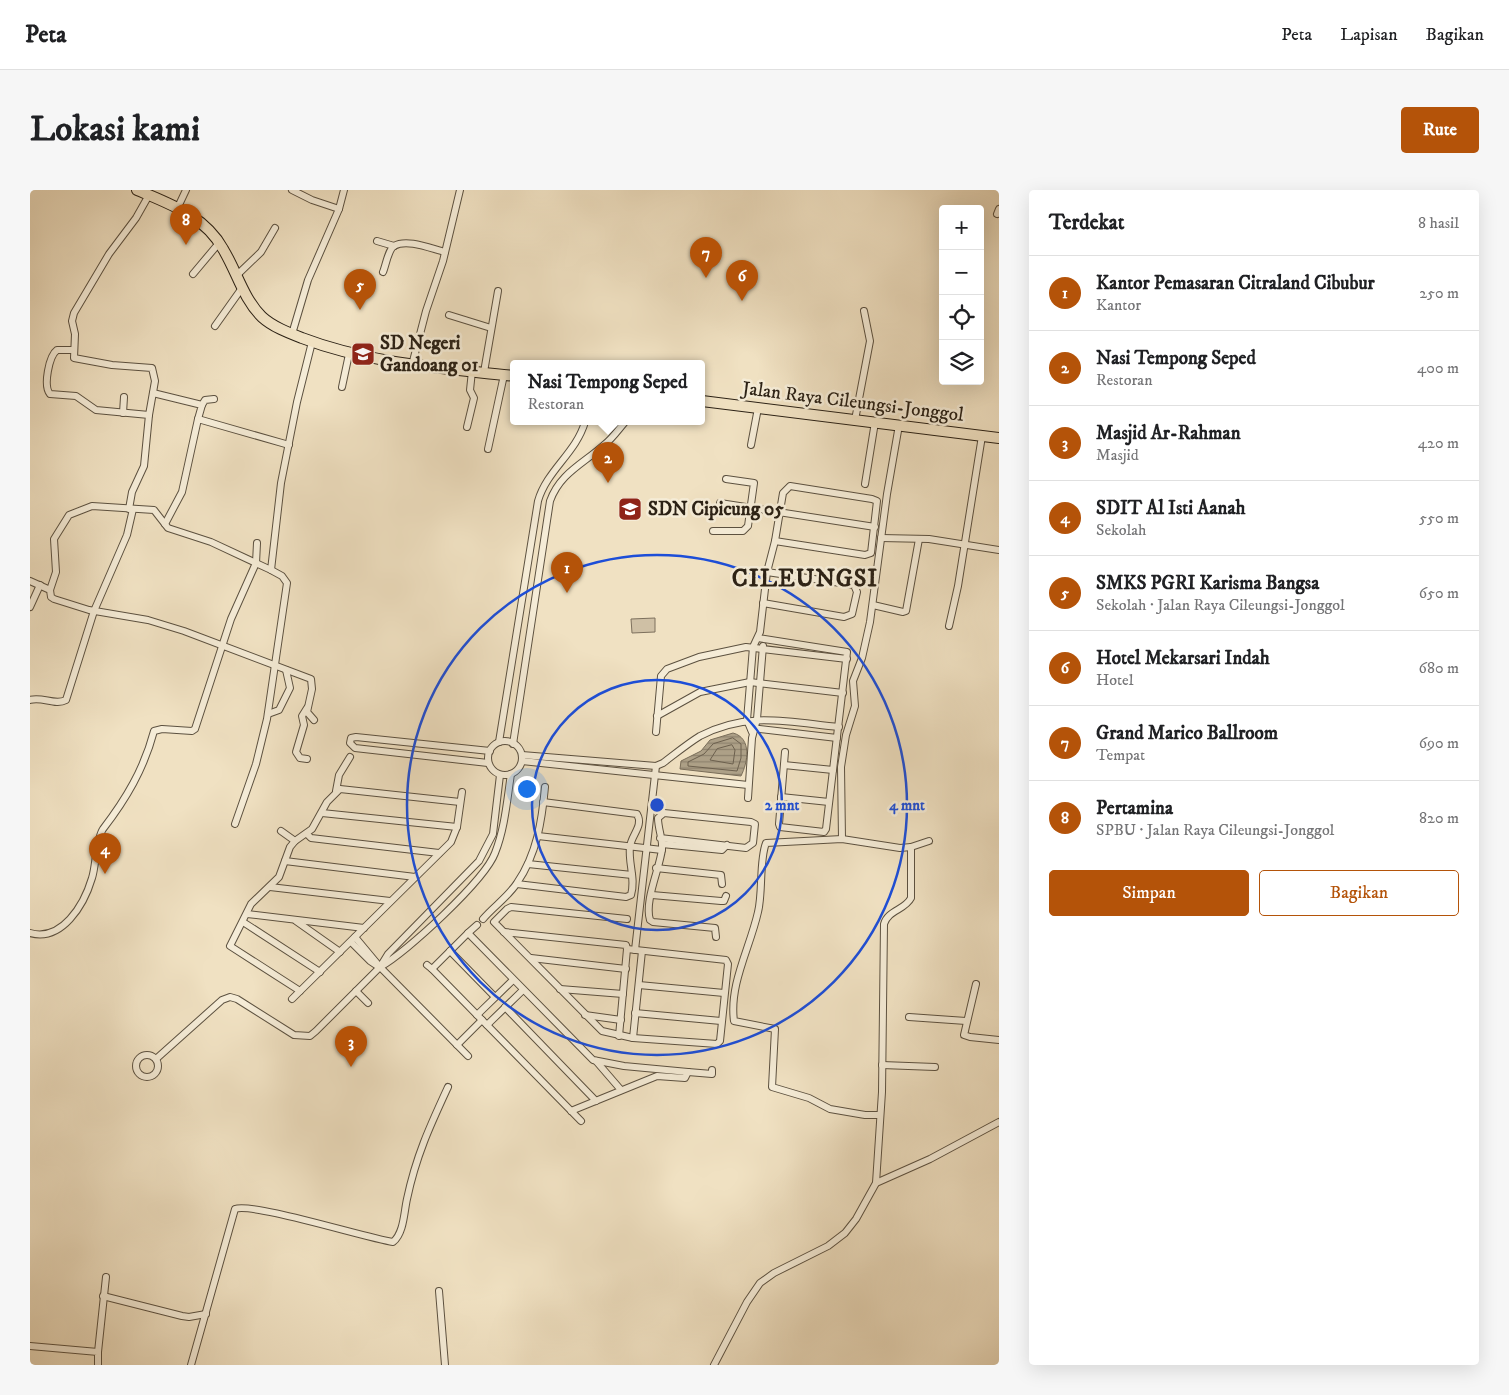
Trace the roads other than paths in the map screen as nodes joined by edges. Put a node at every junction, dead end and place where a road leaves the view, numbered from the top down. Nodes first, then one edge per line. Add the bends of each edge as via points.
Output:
1 (138, 190) edge
2 (186, 190) edge
3 (292, 190) edge
4 (344, 190) edge
5 (460, 190) edge
6 (149, 195) junction
7 (178, 207) junction
8 (339, 209) junction
9 (275, 228) dead end
10 (378, 241) dead end
11 (219, 243) junction
12 (394, 246) junction
13 (445, 252) junction
14 (383, 272) dead end
15 (193, 274) dead end
16 (236, 276) junction
17 (242, 288) junction
18 (498, 291) dead end
19 (864, 311) dead end
20 (449, 315) dead end
21 (215, 326) dead end
22 (492, 328) junction
23 (292, 334) junction
24 (312, 342) junction
25 (74, 350) junction
26 (349, 354) junction
27 (412, 365) junction
28 (472, 371) junction
29 (484, 372) junction
30 (509, 375) edge
31 (342, 387) dead end
32 (153, 393) junction
33 (124, 397) dead end
34 (214, 399) dead end
35 (705, 401) edge
36 (202, 405) junction
37 (758, 408) junction
38 (123, 413) junction
39 (149, 415) junction
40 (198, 419) junction
41 (855, 420) junction
42 (875, 422) junction
43 (584, 425) edge
44 (622, 425) edge
45 (899, 425) junction
46 (467, 427) dead end
47 (982, 436) junction
48 (999, 438) edge
49 (289, 445) junction
50 (751, 445) dead end
51 (488, 449) dead end
52 (726, 479) dead end
53 (865, 484) dead end
54 (720, 503) dead end
55 (750, 507) junction
56 (131, 509) junction
57 (780, 513) junction
58 (165, 524) junction
59 (875, 527) junction
60 (713, 531) dead end
61 (881, 538) junction
62 (919, 539) junction
63 (775, 541) junction
64 (258, 543) dead end
65 (965, 546) junction
66 (999, 550) edge
67 (256, 564) junction
68 (270, 570) junction
69 (527, 571) junction
70 (539, 572) junction
71 (767, 572) junction
72 (30, 581) edge
73 (40, 585) junction
74 (50, 590) junction
75 (763, 603) junction
76 (873, 605) junction
77 (30, 608) edge
78 (94, 611) junction
79 (520, 616) junction
80 (533, 619) junction
81 (949, 626) dead end
82 (760, 636) junction
83 (222, 647) junction
84 (753, 648) junction
85 (763, 649) junction
86 (847, 659) junction
87 (275, 665) junction
88 (286, 670) junction
89 (750, 682) junction
90 (759, 683) junction
91 (842, 693) junction
92 (30, 700) edge
93 (308, 707) junction
94 (268, 714) junction
95 (657, 716) junction
96 (757, 719) junction
97 (314, 720) dead end
98 (747, 720) junction
99 (839, 727) junction
100 (752, 730) junction
101 (656, 732) dead end
102 (837, 738) junction
103 (499, 742) junction
104 (514, 744) junction
105 (490, 751) junction
106 (785, 752) dead end
107 (350, 757) dead end
108 (522, 758) junction
109 (307, 759) dead end
110 (549, 761) junction
111 (488, 763) junction
112 (784, 765) junction
113 (656, 766) junction
114 (833, 770) junction
115 (511, 774) junction
116 (500, 775) junction
117 (655, 776) junction
118 (748, 785) junction
119 (545, 787) dead end
120 (336, 791) junction
121 (462, 792) dead end
122 (781, 797) junction
123 (748, 798) dead end
124 (460, 802) junction
125 (544, 802) junction
126 (829, 802) junction
127 (322, 813) junction
128 (235, 824) dead end
129 (457, 827) junction
130 (281, 831) dead end
131 (307, 834) junction
132 (538, 836) junction
133 (842, 839) junction
134 (295, 841) junction
135 (929, 841) dead end
136 (661, 844) junction
137 (630, 847) junction
138 (911, 847) junction
139 (646, 849) junction
140 (439, 853) junction
141 (285, 861) junction
142 (528, 864) junction
143 (656, 868) junction
144 (632, 875) junction
145 (415, 877) junction
146 (517, 884) junction
147 (722, 884) dead end
148 (270, 887) junction
149 (652, 895) junction
150 (726, 896) dead end
151 (390, 901) junction
152 (247, 914) junction
153 (627, 919) dead end
154 (294, 920) junction
155 (483, 920) dead end
156 (243, 922) junction
157 (477, 925) dead end
158 (364, 928) junction
159 (504, 932) junction
160 (30, 933) edge
161 (468, 933) junction
162 (716, 937) dead end
163 (353, 940) junction
164 (628, 950) junction
165 (450, 951) junction
166 (638, 951) junction
167 (340, 952) junction
168 (531, 958) junction
169 (380, 967) junction
170 (626, 969) junction
171 (320, 972) junction
172 (513, 980) junction
173 (976, 984) dead end
174 (639, 985) junction
175 (559, 989) junction
176 (523, 990) junction
177 (300, 991) junction
178 (356, 991) junction
179 (724, 993) junction
180 (623, 994) junction
181 (495, 997) junction
182 (292, 999) dead end
183 (368, 1003) dead end
184 (505, 1007) junction
185 (635, 1013) junction
186 (586, 1015) junction
187 (908, 1016) dead end
188 (482, 1020) junction
189 (621, 1020) junction
190 (721, 1021) junction
191 (966, 1021) junction
192 (619, 1036) junction
193 (633, 1038) junction
194 (999, 1040) edge
195 (456, 1045) junction
196 (468, 1056) dead end
197 (156, 1059) dead end
198 (596, 1061) junction
199 (882, 1065) junction
200 (935, 1067) dead end
201 (712, 1070) dead end
202 (657, 1073) junction
203 (448, 1087) dead end
204 (621, 1090) junction
205 (596, 1101) junction
206 (571, 1111) junction
207 (880, 1115) junction
208 (581, 1121) dead end
209 (999, 1122) edge
210 (876, 1183) junction
211 (106, 1276) dead end
212 (439, 1291) dead end
213 (103, 1296) junction
214 (206, 1314) junction
215 (30, 1346) edge
216 (98, 1352) junction
217 (98, 1365) edge
218 (191, 1365) edge
219 (445, 1365) edge
220 (714, 1365) edge

1 - 6 main road
2 - 7 street
3 - 8 street
4 - 8 street
5 - 13 street
6 - 7 main road
6 - 25 street via 108,254 74,313
7 - 11 main road via 196,218
8 - 23 street via 308,280
9 - 16 street via 261,252
10 - 12 street
11 - 15 street
11 - 16 main road
12 - 13 street via 411,244
12 - 14 street
13 - 27 street
16 - 17 main road
17 - 21 street
17 - 23 main road via 264,319
18 - 22 street
19 - 41 street via 870,341
20 - 22 street
22 - 29 street
23 - 24 main road
24 - 26 main road
24 - 49 street
25 - 32 street via 76,359 112,366 151,367 155,375
25 - 38 street via 54,351 46,386 48,392 76,396 96,410
26 - 27 main road
26 - 31 street
27 - 28 main road
28 - 29 main road
28 - 46 street via 470,390 474,398
29 - 30 main road
30 - 51 street
32 - 36 street
32 - 39 street
33 - 38 street
34 - 36 street via 205,400
35 - 37 main road, Jalan Raya Cileungsi-Jonggol
36 - 40 street
37 - 41 main road, Jalan Raya Cileungsi-Jonggol
37 - 50 street
38 - 39 street
39 - 56 street via 144,466 132,492
40 - 49 street
40 - 58 street via 182,492
41 - 42 main road, Jalan Raya Cileungsi-Jonggol
42 - 45 main road, Jalan Raya Cileungsi-Jonggol
42 - 53 street
43 - 69 street via 575,445 550,474 542,489
44 - 70 street via 557,485 550,501
45 - 47 main road, Jalan Raya Cileungsi-Jonggol
45 - 61 street
47 - 48 main road, Jalan Raya Cileungsi-Jonggol
47 - 65 street
49 - 68 street
52 - 55 street via 754,482
54 - 55 street
55 - 57 street
55 - 60 street via 745,530
56 - 58 street via 156,511
56 - 74 street via 87,507 65,519 54,539 56,572
56 - 78 street via 127,535
57 - 59 street
57 - 59 street via 785,488 799,487 872,498 878,505
57 - 63 street
58 - 67 street
59 - 63 street via 872,551 867,555
61 - 62 street
61 - 76 street
62 - 65 street
62 - 76 street via 906,611
63 - 71 street
64 - 67 street
65 - 66 street
65 - 81 street
67 - 68 street
67 - 83 street via 231,618
68 - 87 street via 282,576 287,583
69 - 70 street
69 - 79 street
70 - 80 street
71 - 75 street
71 - 75 street via 854,585 857,592 852,614 844,617
72 - 73 street
73 - 74 street
73 - 77 street
74 - 78 street via 54,599
75 - 82 street
76 - 133 street via 862,658 853,681 855,706 846,734 841,767
78 - 83 street via 148,620
78 - 92 street via 66,700 60,703 41,698
79 - 80 street
79 - 103 street
80 - 104 street
82 - 84 street
82 - 85 street
82 - 86 street via 847,650
83 - 87 street
83 - 160 street via 194,730 154,731 148,755 137,778 113,819 102,830 92,879 77,909 53,934
84 - 85 street
84 - 89 street
84 - 95 street via 721,651 667,669 660,676
85 - 86 street
85 - 90 street
86 - 91 street
87 - 88 street
87 - 94 street
88 - 93 street via 311,679
88 - 94 street via 290,688 279,710
89 - 90 street
89 - 95 street via 700,692
89 - 98 street
90 - 91 street
90 - 96 street
91 - 99 street
93 - 97 street via 308,715
93 - 109 street via 302,716 304,725 296,752 300,758
94 - 128 street via 256,764
95 - 101 street
96 - 98 street
96 - 99 street
96 - 100 street
98 - 100 street
98 - 113 street via 701,736
99 - 102 street
100 - 102 street
100 - 118 street
102 - 114 street
103 - 104 street
103 - 105 street
104 - 108 street
105 - 111 street
105 - 111 street via 356,737 351,738 350,743 355,748
106 - 112 street
107 - 120 street via 339,775
108 - 110 street
108 - 115 street via 517,770
110 - 113 street
110 - 117 street
111 - 116 street
112 - 114 street
112 - 122 street
113 - 117 street
114 - 126 street
115 - 116 street
115 - 169 street via 501,836 487,868 394,959
116 - 169 street via 492,834 479,861 388,954
117 - 118 street
117 - 139 street
118 - 123 street
119 - 125 street
120 - 124 street
120 - 127 street
121 - 124 street
122 - 126 street
122 - 126 street via 779,824 784,829 824,832
124 - 129 street
125 - 132 street
125 - 137 street via 637,814 639,824
127 - 129 street
127 - 131 street
129 - 140 street via 450,842
130 - 134 street
131 - 134 street
131 - 140 street via 311,838
132 - 137 street
132 - 142 street
133 - 138 street
133 - 207 street via 766,843 758,912 738,977 734,1018 737,1023 775,1029 772,1087 836,1110
134 - 141 street
135 - 138 street
136 - 136 street via 722,850 727,845 746,848 752,846 755,824 664,813 658,818
136 - 139 street
136 - 143 street
137 - 139 street
137 - 144 street
138 - 199 street via 911,898 890,914 884,924
139 - 166 street
140 - 145 street
141 - 145 street
141 - 148 street via 279,877
142 - 144 street
142 - 146 street
143 - 147 street via 721,875
143 - 149 street
144 - 146 street via 631,895 626,897
145 - 151 street
146 - 155 street
148 - 151 street
148 - 152 street via 251,904
149 - 150 street via 721,902
149 - 162 street via 648,916 653,922 715,928
151 - 158 street
152 - 154 street
152 - 156 street
153 - 159 street via 511,907 494,922
154 - 158 street
154 - 167 street
156 - 171 street
156 - 177 street via 230,946
157 - 161 street
158 - 163 street
159 - 164 street via 623,944
159 - 168 street
161 - 165 street
161 - 172 street
163 - 167 street
163 - 169 street via 370,961
164 - 166 street
164 - 170 street
165 - 181 street
165 - 188 street via 429,967
166 - 174 street
166 - 179 street via 726,960
167 - 171 street
168 - 170 street
168 - 175 street
169 - 178 street
169 - 195 street
170 - 180 street
171 - 177 street
172 - 176 street
172 - 181 street
173 - 191 street
174 - 179 street
174 - 185 street
175 - 180 street
175 - 186 street
176 - 184 street
176 - 198 street
177 - 182 street
178 - 183 street
178 - 197 street via 316,1031 303,1038 230,997 222,1000
179 - 190 street
180 - 189 street
181 - 188 street
184 - 188 street
184 - 205 street
185 - 190 street
185 - 193 street
186 - 189 street
186 - 192 street via 602,1032
187 - 191 street
188 - 195 street
188 - 206 street
189 - 192 street
190 - 193 street via 720,1041 713,1046
191 - 194 street via 964,1036
192 - 193 street
195 - 196 street
198 - 202 street
198 - 204 street
199 - 200 street
199 - 207 street
201 - 202 street via 712,1074
202 - 204 street
203 - 214 street via 416,1157 396,1241 239,1208 234,1213
204 - 205 street
205 - 206 street
206 - 208 street
207 - 210 street
209 - 210 street
210 - 220 street via 845,1233 828,1246 760,1283
211 - 213 street
212 - 219 street
213 - 214 street via 189,1317
213 - 216 street
214 - 218 street
215 - 216 street
216 - 217 street

